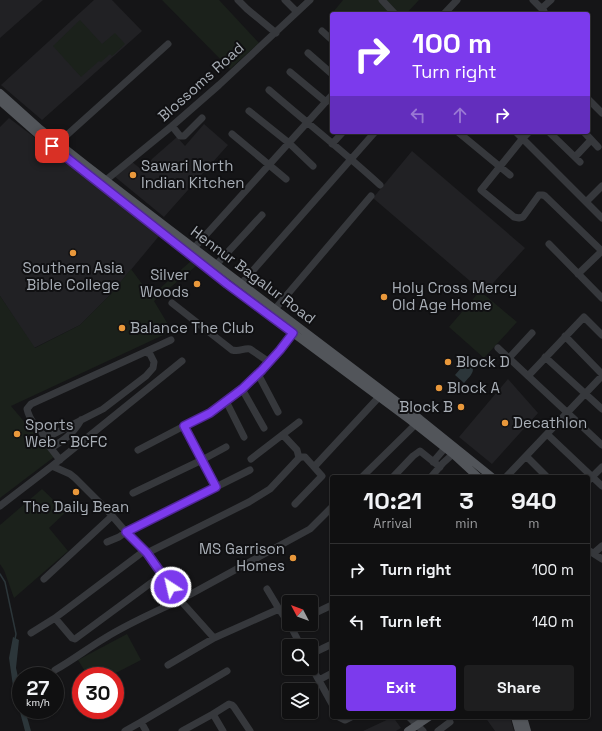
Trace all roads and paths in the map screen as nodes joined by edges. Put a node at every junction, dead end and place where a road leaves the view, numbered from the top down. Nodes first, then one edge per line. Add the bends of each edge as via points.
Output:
1 (238, 0) edge
2 (285, 0) edge
3 (310, 0) edge
4 (382, 0) edge
5 (457, 0) edge
6 (533, 0) edge
7 (551, 0) edge
8 (543, 11) edge
9 (297, 12) junction
10 (393, 12) edge
11 (446, 12) edge
12 (322, 31) dead end
13 (276, 32) junction
14 (330, 38) edge
15 (168, 44) dead end
16 (308, 53) dead end
17 (290, 72) dead end
18 (330, 72) edge
19 (270, 90) dead end
20 (0, 93) edge
21 (330, 97) edge
22 (0, 101) edge
23 (590, 101) edge
24 (326, 102) junction
25 (249, 111) dead end
26 (602, 113) edge
27 (202, 118) dead end
28 (307, 122) junction
29 (172, 126) junction
30 (232, 134) dead end
31 (341, 134) edge
32 (373, 134) edge
33 (460, 134) edge
34 (518, 134) edge
35 (528, 134) edge
36 (551, 134) edge
37 (586, 134) edge
38 (523, 138) junction
39 (591, 140) junction
40 (58, 143) junction
41 (289, 143) junction
42 (332, 144) junction
43 (598, 147) dead end
44 (351, 159) junction
45 (269, 165) junction
46 (313, 166) dead end
47 (500, 166) junction
48 (90, 172) junction
49 (510, 175) dead end
50 (286, 179) dead end
51 (106, 180) junction
52 (380, 185) dead end
53 (602, 186) edge
54 (371, 196) dead end
55 (586, 202) junction
56 (262, 214) dead end
57 (602, 218) edge
58 (549, 244) dead end
59 (194, 248) junction
60 (602, 251) edge
61 (216, 265) junction
62 (578, 274) junction
63 (241, 284) junction
64 (602, 298) edge
65 (172, 303) dead end
66 (275, 310) junction
67 (293, 333) junction
68 (532, 334) dead end
69 (602, 335) edge
70 (565, 336) junction
71 (171, 340) dead end
72 (498, 348) dead end
73 (145, 352) junction
74 (546, 357) junction
75 (509, 358) junction
76 (182, 361) dead end
77 (269, 362) junction
78 (258, 374) junction
79 (602, 375) edge
80 (528, 376) junction
81 (242, 389) junction
82 (586, 394) junction
83 (379, 397) junction
84 (226, 401) junction
85 (103, 409) junction
86 (602, 409) edge
87 (278, 412) dead end
88 (567, 413) junction
89 (110, 419) junction
90 (82, 420) junction
91 (298, 422) dead end
92 (418, 422) junction
93 (184, 426) junction
94 (264, 428) dead end
95 (547, 434) junction
96 (283, 435) junction
97 (244, 437) dead end
98 (46, 442) dead end
99 (602, 445) edge
100 (226, 447) dead end
101 (51, 448) junction
102 (445, 448) junction
103 (138, 450) dead end
104 (453, 454) junction
105 (526, 456) junction
106 (300, 458) junction
107 (251, 459) dead end
108 (60, 460) junction
109 (202, 460) junction
110 (433, 462) junction
111 (52, 466) junction
112 (314, 467) junction
113 (440, 467) junction
114 (602, 467) edge
115 (250, 470) dead end
116 (364, 475) edge
117 (395, 475) edge
118 (433, 475) edge
119 (476, 475) edge
120 (489, 475) edge
121 (508, 475) edge
122 (545, 475) edge
123 (586, 475) edge
124 (590, 479) edge
125 (602, 486) edge
126 (216, 487) junction
127 (133, 492) dead end
128 (295, 504) dead end
129 (0, 506) edge
130 (330, 509) edge
131 (112, 516) junction
132 (126, 532) junction
133 (107, 542) dead end
134 (602, 546) edge
135 (146, 552) junction
136 (591, 552) edge
137 (602, 559) edge
138 (162, 574) junction
139 (44, 579) dead end
140 (267, 589) dead end
141 (180, 600) junction
142 (330, 606) edge
143 (279, 609) junction
144 (318, 612) edge
145 (282, 613) edge
146 (54, 618) junction
147 (31, 633) dead end
148 (214, 638) junction
149 (330, 645) edge
150 (318, 651) edge
151 (168, 665) dead end
152 (61, 667) edge
153 (227, 671) dead end
154 (330, 674) edge
155 (316, 675) edge
156 (319, 680) junction
157 (330, 700) edge
158 (213, 714) junction
159 (411, 719) edge
160 (427, 719) edge
161 (516, 719) edge
162 (524, 719) edge
163 (140, 722) junction
164 (450, 722) dead end
165 (194, 728) edge
166 (420, 728) edge
167 (125, 731) edge
168 (146, 731) edge
169 (182, 731) edge
170 (223, 731) edge
171 (250, 731) edge
172 (408, 731) edge
173 (438, 731) edge
174 (519, 731) edge
175 (527, 731) edge

1 - 13 street
2 - 9 street
3 - 9 street, Blossoms Road
4 - 10 street
5 - 11 street
6 - 8 street
7 - 8 street
9 - 13 street, Blossoms Road
12 - 14 street
13 - 29 street, Blossoms Road
15 - 40 street
16 - 18 street
17 - 24 street
19 - 28 street
20 - 40 main road, Hennur Bagalur Road
21 - 24 street
22 - 48 main road, Hennur Bagalur Road via 41,137
23 - 26 street
24 - 28 street
25 - 41 street
27 - 29 street via 184,136 180,136
28 - 41 street
28 - 42 street
29 - 51 street, Blossoms Road
30 - 45 street
31 - 42 street
32 - 44 street
33 - 47 street
34 - 38 street
35 - 38 street
36 - 39 street via 577,159
37 - 39 street
38 - 47 street
38 - 55 street
39 - 43 street
40 - 48 main road, Hennur Bagalur Road
41 - 45 street
41 - 46 street
42 - 44 street
44 - 52 street
44 - 63 street
45 - 50 street
45 - 59 street
47 - 49 street
47 - 60 street via 481,190 514,217 519,218 523,217 539,195 546,196
48 - 51 main road, Hennur Bagalur Road
48 - 67 main road, Hennur Bagalur Road via 227,284
51 - 59 main road, Hennur Bagalur Road
53 - 55 street
54 - 66 street
55 - 57 street
56 - 61 street
58 - 62 street
59 - 61 main road, Hennur Bagalur Road
60 - 62 street
61 - 63 main road, Hennur Bagalur Road
62 - 64 street
63 - 66 main road, Hennur Bagalur Road
65 - 77 street via 232,350 248,348
66 - 92 main road, Hennur Bagalur Road
67 - 77 street
67 - 83 main road, Hennur Bagalur Road
68 - 75 street
69 - 70 street via 584,317
70 - 74 street
70 - 79 street
71 - 73 street
72 - 75 street
73 - 85 street via 150,354 154,362 153,368
73 - 90 street via 31,404 27,409 44,436 52,435
74 - 80 street
74 - 82 street
75 - 80 street
76 - 89 street
77 - 78 street
78 - 81 street
78 - 87 street
79 - 82 street
80 - 88 street
81 - 84 street
81 - 94 street
82 - 86 street
82 - 88 street
83 - 92 main road, Hennur Bagalur Road via 410,420
83 - 112 street
84 - 93 street via 210,413
84 - 97 street
85 - 89 street
85 - 90 street
88 - 95 street
88 - 99 street
89 - 108 street
90 - 101 street via 63,441
91 - 96 street
92 - 102 main road, Hennur Bagalur Road
92 - 116 street
92 - 120 main road, Hennur Bagalur Road
93 - 103 street
93 - 109 street
95 - 105 street
95 - 123 street
96 - 106 street via 297,450
96 - 107 street
98 - 101 street
100 - 109 street
101 - 108 street
102 - 104 main road, Hennur Bagalur Road
102 - 110 street
104 - 113 street
104 - 119 main road, Hennur Bagalur Road
105 - 121 street
105 - 122 street
106 - 112 street via 305,457
106 - 135 street via 270,489 249,502
108 - 111 street
109 - 126 street
109 - 127 street
110 - 113 street
110 - 117 street via 420,451
111 - 129 street
111 - 131 street via 75,478
112 - 128 street via 322,476
113 - 118 street
114 - 124 street
115 - 126 street
124 - 125 street
126 - 132 street
130 - 141 street via 310,529
131 - 132 street
131 - 139 street
132 - 133 street
132 - 135 street
134 - 136 street
135 - 138 street
135 - 146 street
136 - 137 street
138 - 141 street
138 - 146 street via 75,639
140 - 143 street
141 - 148 street
141 - 152 street via 104,638
142 - 144 street
143 - 145 street
143 - 148 street
146 - 147 street
148 - 151 street
149 - 150 street
153 - 163 street
154 - 156 street
155 - 156 street
156 - 157 street
158 - 165 street
158 - 170 street
158 - 171 street via 229,704 232,705
159 - 166 street
160 - 166 main road
161 - 174 main road
162 - 175 main road
163 - 167 street
163 - 168 street
164 - 173 street
165 - 169 street
166 - 172 main road

